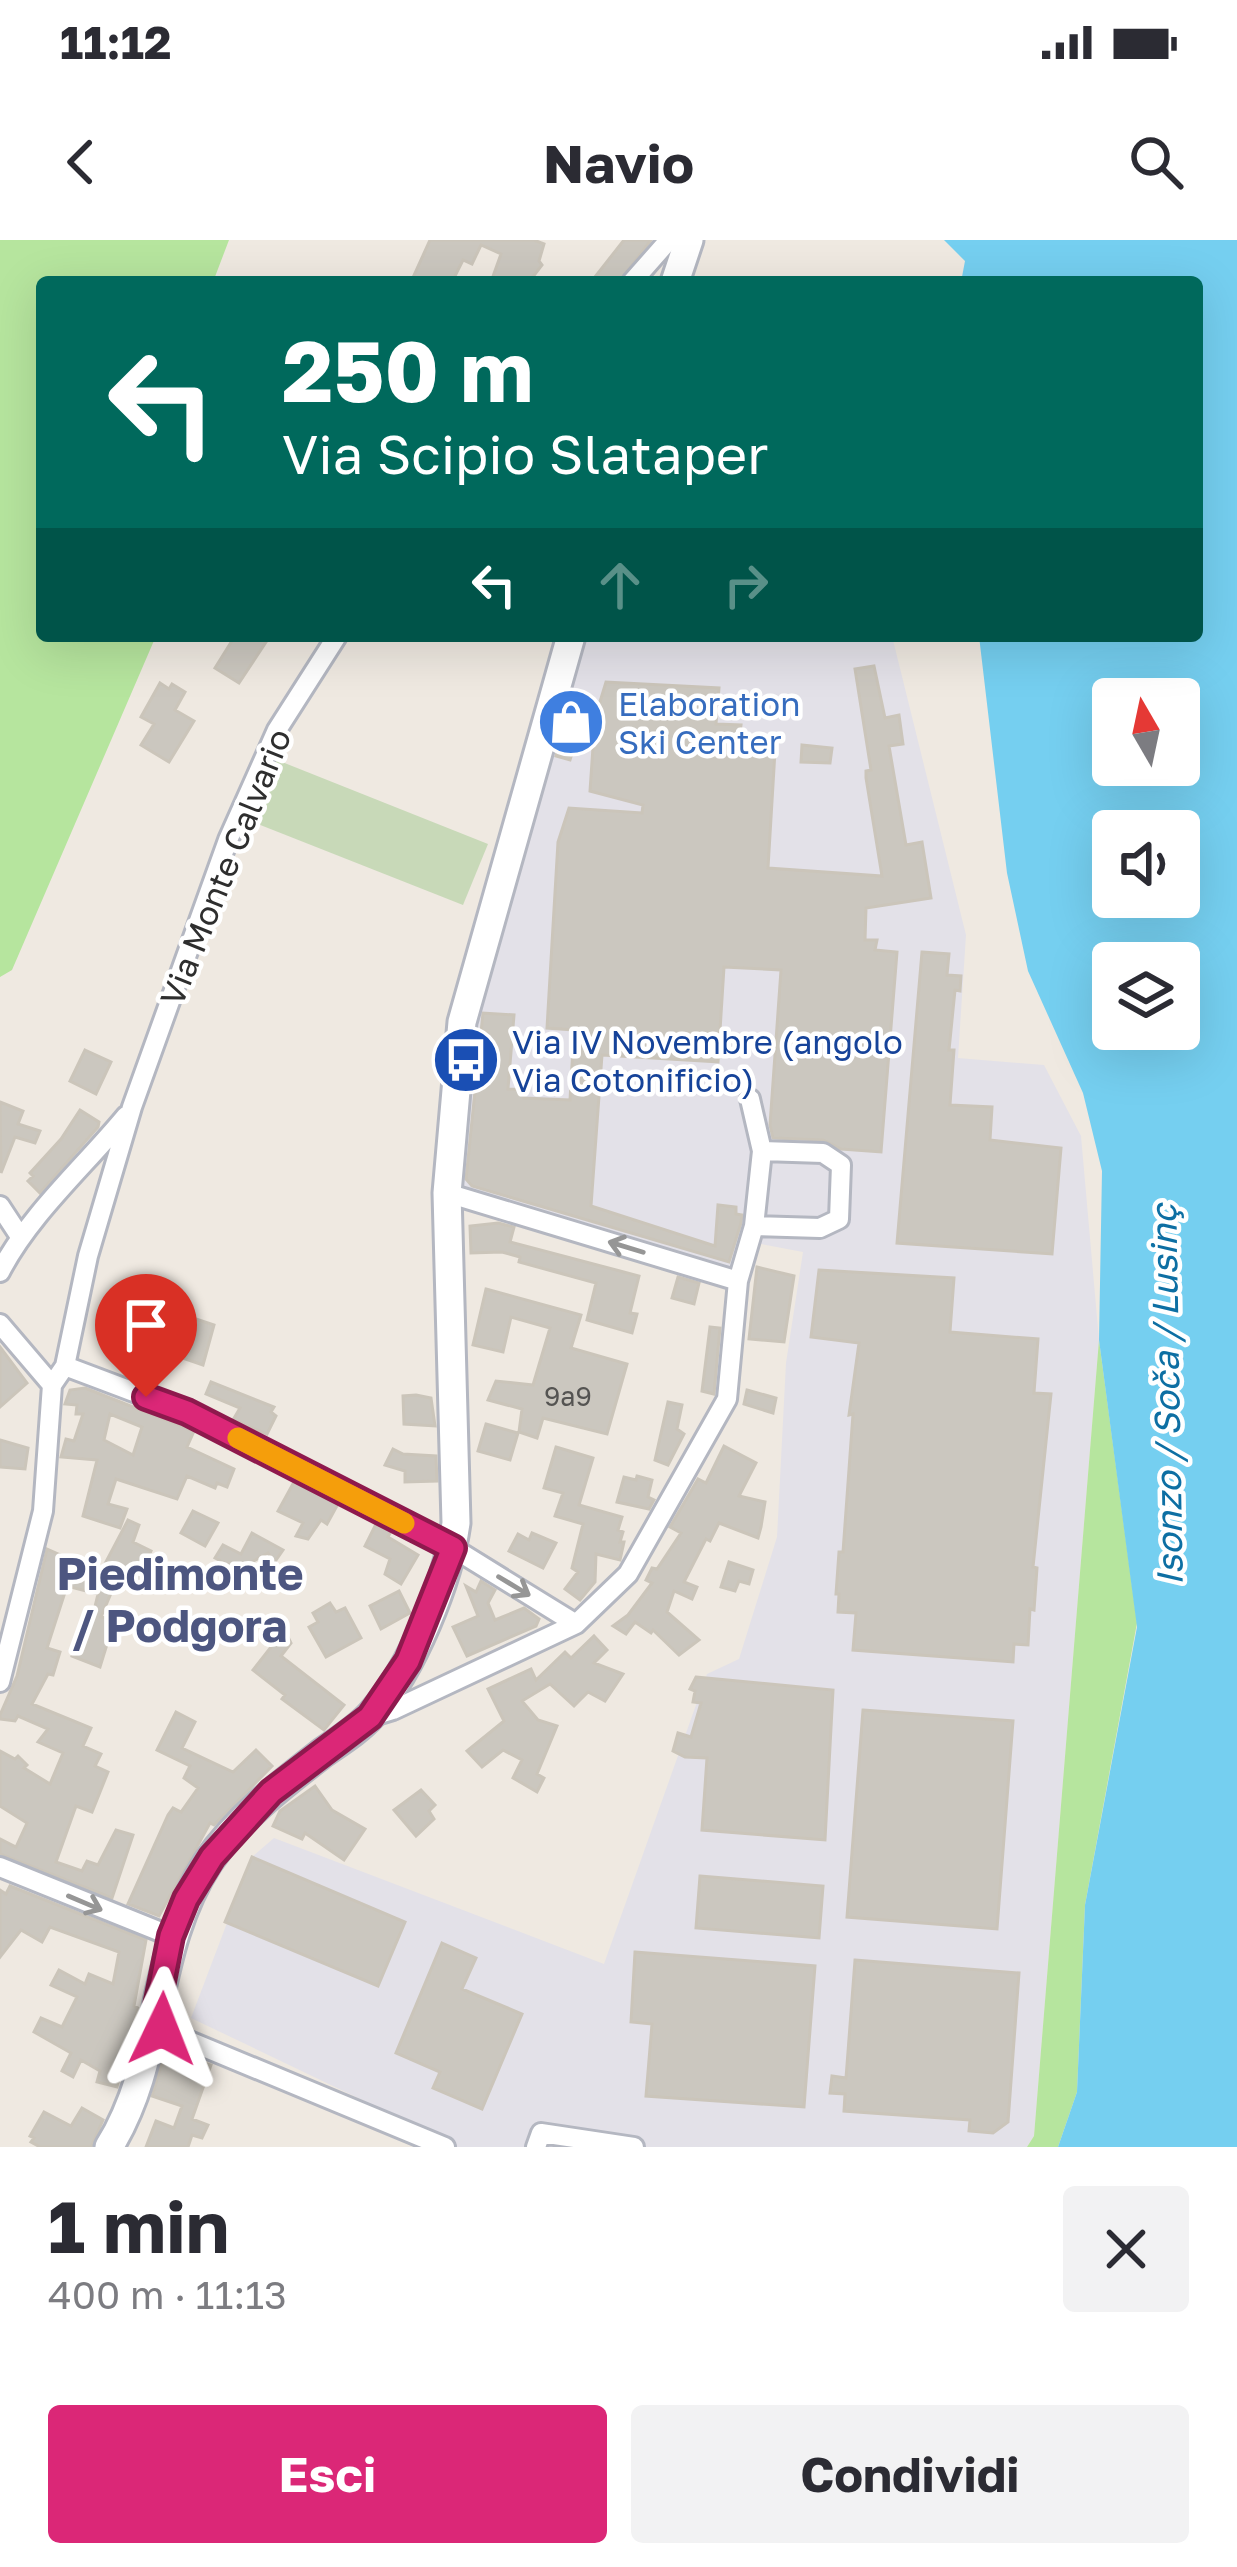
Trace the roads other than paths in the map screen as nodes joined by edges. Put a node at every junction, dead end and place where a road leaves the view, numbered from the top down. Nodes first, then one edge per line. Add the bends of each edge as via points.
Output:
1 (669, 240) edge
2 (689, 240) edge
3 (637, 276) edge
4 (677, 276) edge
5 (333, 642) edge
6 (569, 642) edge
7 (750, 1099) dead end
8 (132, 1107) junction
9 (762, 1151) junction
10 (447, 1193) junction
11 (0, 1206) edge
12 (754, 1226) junction
13 (19, 1235) junction
14 (0, 1273) edge
15 (738, 1281) junction
16 (0, 1324) edge
17 (65, 1366) junction
18 (52, 1385) junction
19 (453, 1548) junction
20 (576, 1624) junction
21 (0, 1682) edge
22 (370, 1717) junction
23 (0, 1868) edge
24 (171, 1936) junction
25 (153, 2026) junction
26 (109, 2147) edge
27 (445, 2147) edge
28 (536, 2147) edge
29 (634, 2147) edge

1 - 3 street
2 - 4 main road
5 - 8 street, Via Monte Calvario via 277,730 244,802
6 - 10 main road via 462,1022
7 - 9 street
8 - 13 street, Via Monte Calvario
8 - 17 street, Via Monte Calvario
9 - 12 street
9 - 12 street via 823,1153 841,1165 839,1219 820,1228
15 -> 10 street
10 - 19 main road
11 - 13 street
12 - 15 street
13 - 14 street, Via Monte Calvario
15 - 20 street via 727,1399 628,1574
16 - 18 street
17 - 18 street
17 - 19 street via 187,1412
18 - 21 street via 43,1511
19 -> 20 street
19 - 22 main road via 408,1661
20 - 22 street
22 - 24 main road via 271,1792 212,1857
23 -> 24 street
24 - 25 main road
25 - 26 main road
25 - 27 street
28 - 29 street via 541,2133

